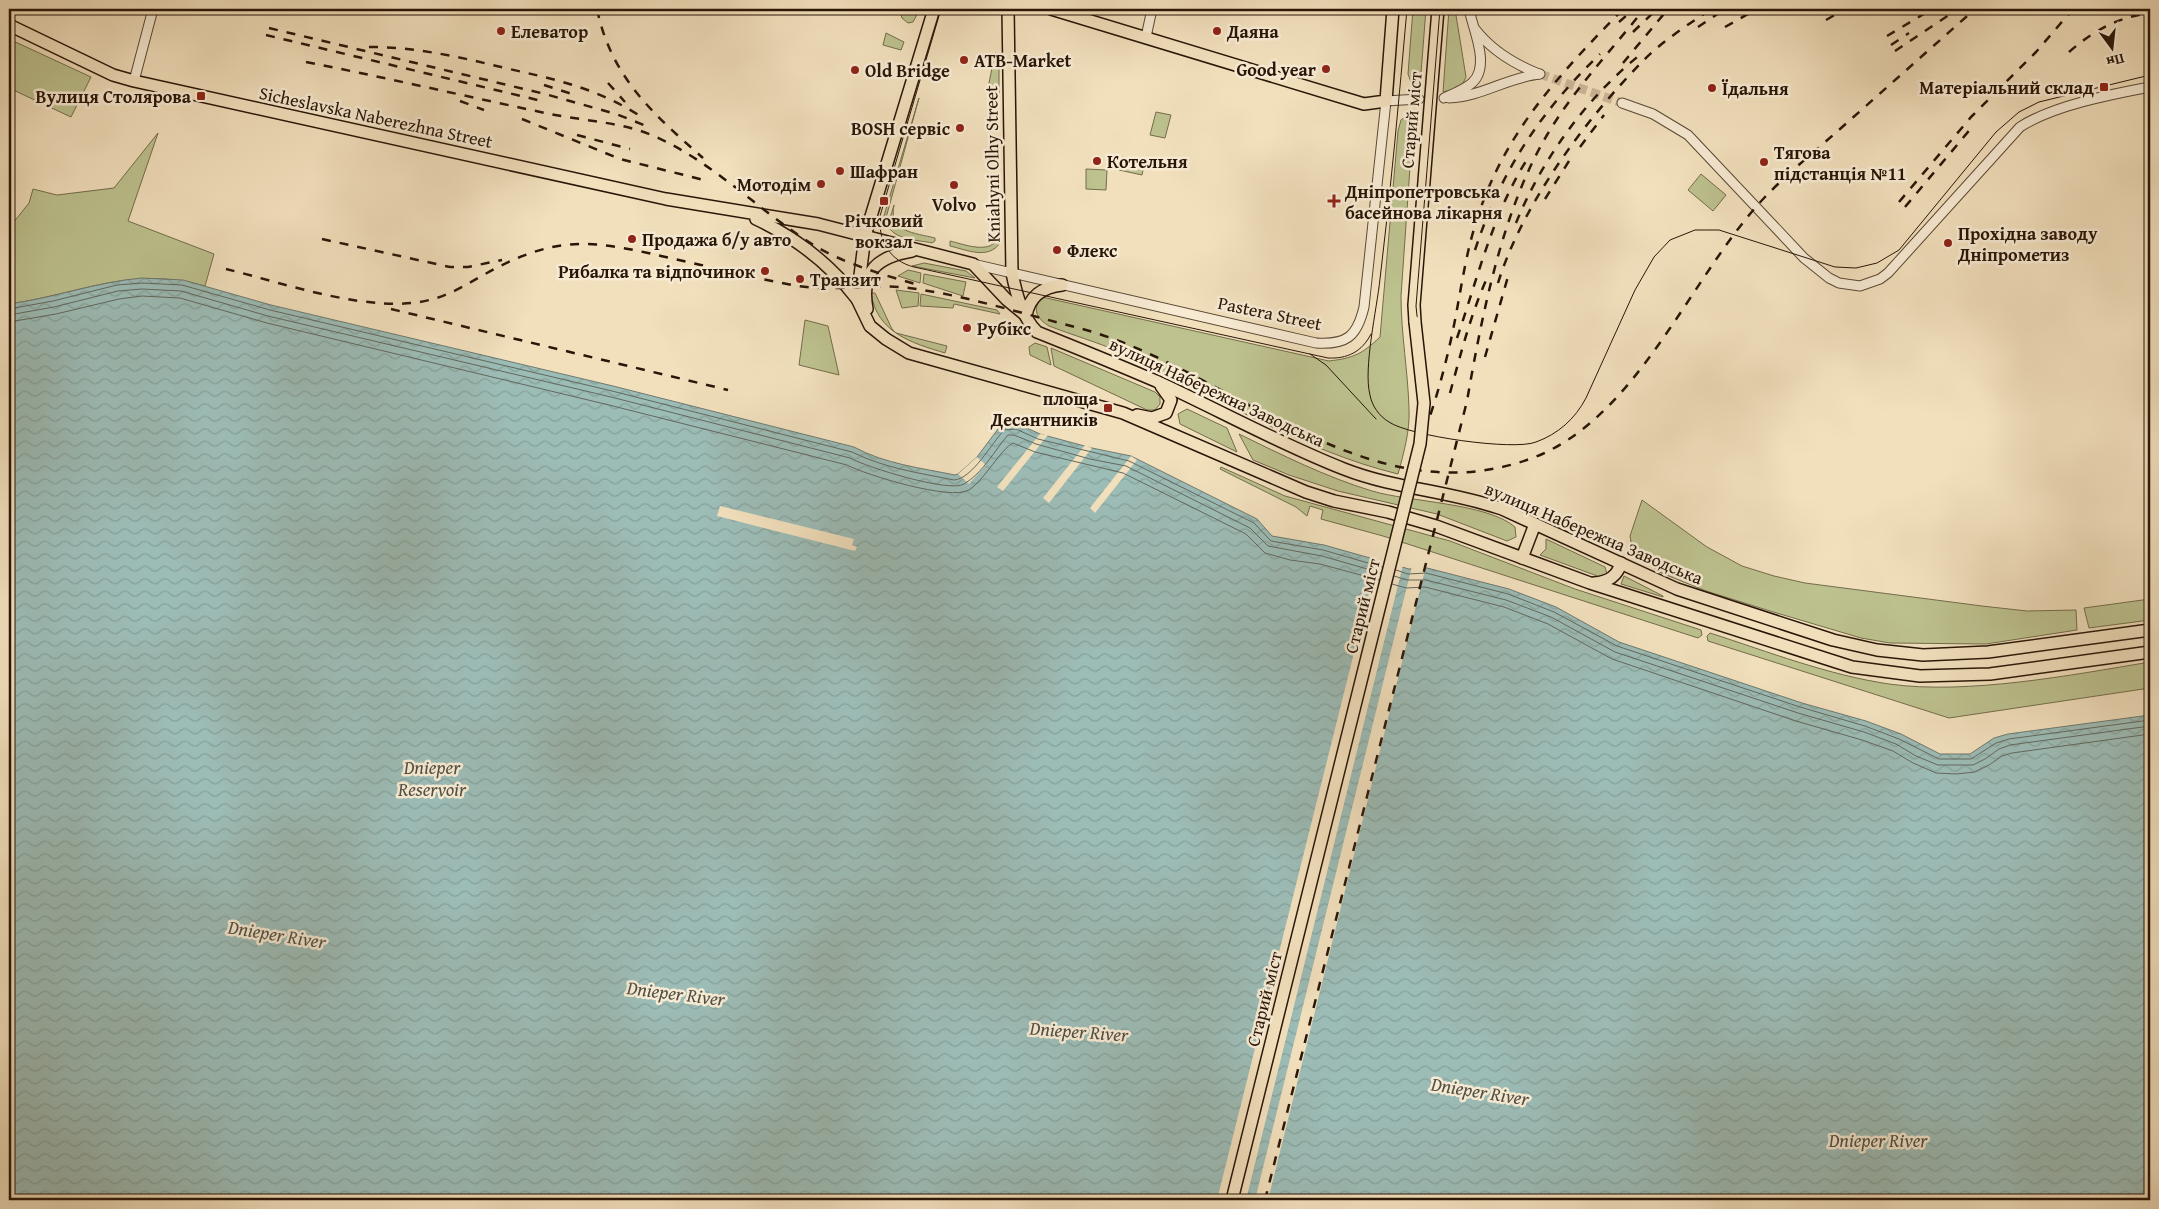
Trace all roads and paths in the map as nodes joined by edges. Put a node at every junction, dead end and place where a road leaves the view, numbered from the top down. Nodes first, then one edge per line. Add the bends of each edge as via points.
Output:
1 (153, 9) edge
2 (934, 9) edge
3 (1008, 9) edge
4 (1051, 9) edge
5 (1152, 9) edge
6 (1393, 9) edge
7 (1438, 9) edge
8 (1469, 9) edge
9 (9, 25) edge
10 (1474, 28) junction
11 (1146, 37) junction
12 (134, 81) junction
13 (2150, 87) edge
14 (1419, 99) dead end
15 (1386, 102) junction
16 (1622, 103) tunnel mouth
17 (746, 214) junction
18 (864, 236) junction
19 (913, 250) junction
20 (973, 264) junction
21 (1012, 273) junction
22 (1062, 285) junction
23 (857, 299) junction
24 (1026, 316) junction
25 (870, 326) junction
26 (1157, 382) junction
27 (1123, 413) junction
28 (1536, 524) junction
29 (1522, 558) junction
30 (1621, 563) junction
31 (1590, 583) junction
32 (2150, 630) edge
33 (2150, 652) edge
34 (1232, 1200) edge

1 - 12 street
2 - 18 main road
3 - 21 main road, Kniahyni Olhy Street
4 - 11 main road
5 - 11 street
6 - 15 main road, Pastera Street
7 - 34 main road, Старий міст, bridge via 1414,305 1424,403 1420,444
8 - 10 street
9 - 12 main road, Sicheslavska Naberezhna Street via 113,75
10 - 10 street via 1480,61 1478,76 1467,87 1444,98 1480,93 1522,77 1540,74 1506,58
11 - 15 main road via 1364,104
12 - 17 main road, Sicheslavska Naberezhna Street
13 - 16 street via 2060,110 2020,127 1888,272 1880,279 1860,286 1839,283 1811,265 1688,135 1653,114
14 - 15 street
15 - 22 street, Pastera Street via 1364,307 1354,333 1344,341 1316,343
17 - 18 main road, Sicheslavska Naberezhna Street via 818,224
17 - 23 main road, Sicheslavska Naberezhna Street via 776,228 809,250 836,273
18 - 19 main road, Sicheslavska Naberezhna Street
18 - 23 main road
19 - 20 main road, Sicheslavska Naberezhna Street
19 - 25 main road via 891,255 872,270 865,297
20 - 21 street, Pastera Street
20 - 24 main road
21 - 22 street, Pastera Street
21 - 24 main road, Kniahyni Olhy Street
22 - 24 main road via 1037,294 1027,308
23 - 25 main road, Sicheslavska Naberezhna Street
24 - 26 main road, вулиця Набережна Заводська via 1037,332
25 - 27 main road via 909,353
26 - 27 main road via 1171,400 1166,413 1152,418
26 - 28 main road, вулиця Набережна Заводська via 1346,470 1394,484 1485,503
27 - 29 main road via 1306,492 1436,526
28 - 29 main road
28 - 30 main road, вулиця Набережна Заводська
29 - 31 main road
30 - 31 main road via 1611,579
30 - 32 main road, вулиця Набережна Заводська via 1677,589 1833,640 1898,654 1988,652
31 - 33 main road via 1828,661 1896,675 1990,674

